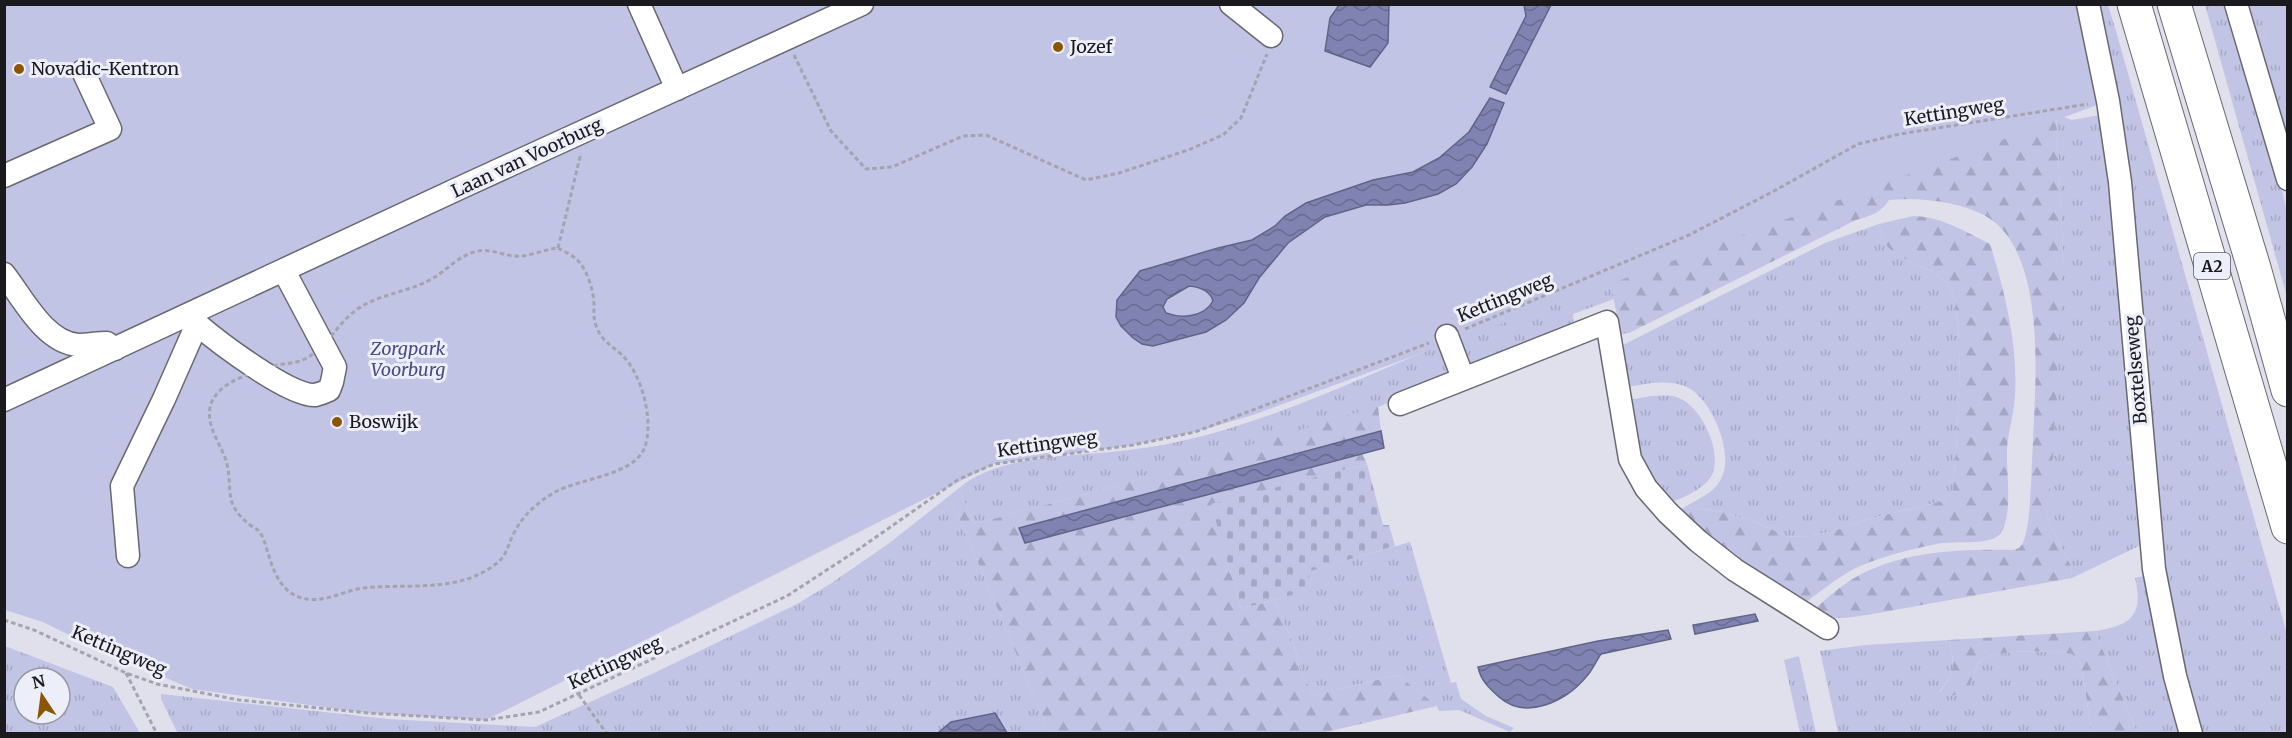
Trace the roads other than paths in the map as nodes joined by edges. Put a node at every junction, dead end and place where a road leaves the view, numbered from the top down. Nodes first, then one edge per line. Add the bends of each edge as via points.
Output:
1 (639, 4) edge
2 (862, 4) edge
3 (1231, 4) edge
4 (2088, 4) edge
5 (2134, 4) edge
6 (2174, 4) edge
7 (2236, 4) edge
8 (1271, 36) road end
9 (83, 71) dead end
10 (677, 89) junction
11 (4, 176) edge
12 (2288, 179) edge
13 (284, 271) junction
14 (4, 274) edge
15 (195, 318) junction
16 (1448, 336) road end
17 (115, 349) junction
18 (1463, 378) junction
19 (2288, 390) edge
20 (4, 400) edge
21 (1400, 404) dead end
22 (2288, 527) edge
23 (128, 556) dead end
24 (1827, 628) dead end
25 (2191, 734) edge

1 - 10 street
2 - 10 street, Laan van Voorburg
3 - 8 street
4 - 25 street, Boxtelseweg via 2108,101 2125,232 2154,568
5 - 22 highway, A2
6 - 19 highway, A2
7 - 12 street
9 - 11 street via 110,129
10 - 13 street, Laan van Voorburg
13 - 15 street, Laan van Voorburg
13 - 15 street via 335,368 328,390 315,395 299,392 219,343
14 - 17 street via 48,333 78,345 107,342
15 - 17 street, Laan van Voorburg
15 - 23 street via 164,399 122,486
16 - 18 street
17 - 20 street, Laan van Voorburg
18 - 21 street
18 - 24 street via 1607,322 1630,459 1646,488 1698,541 1735,570

